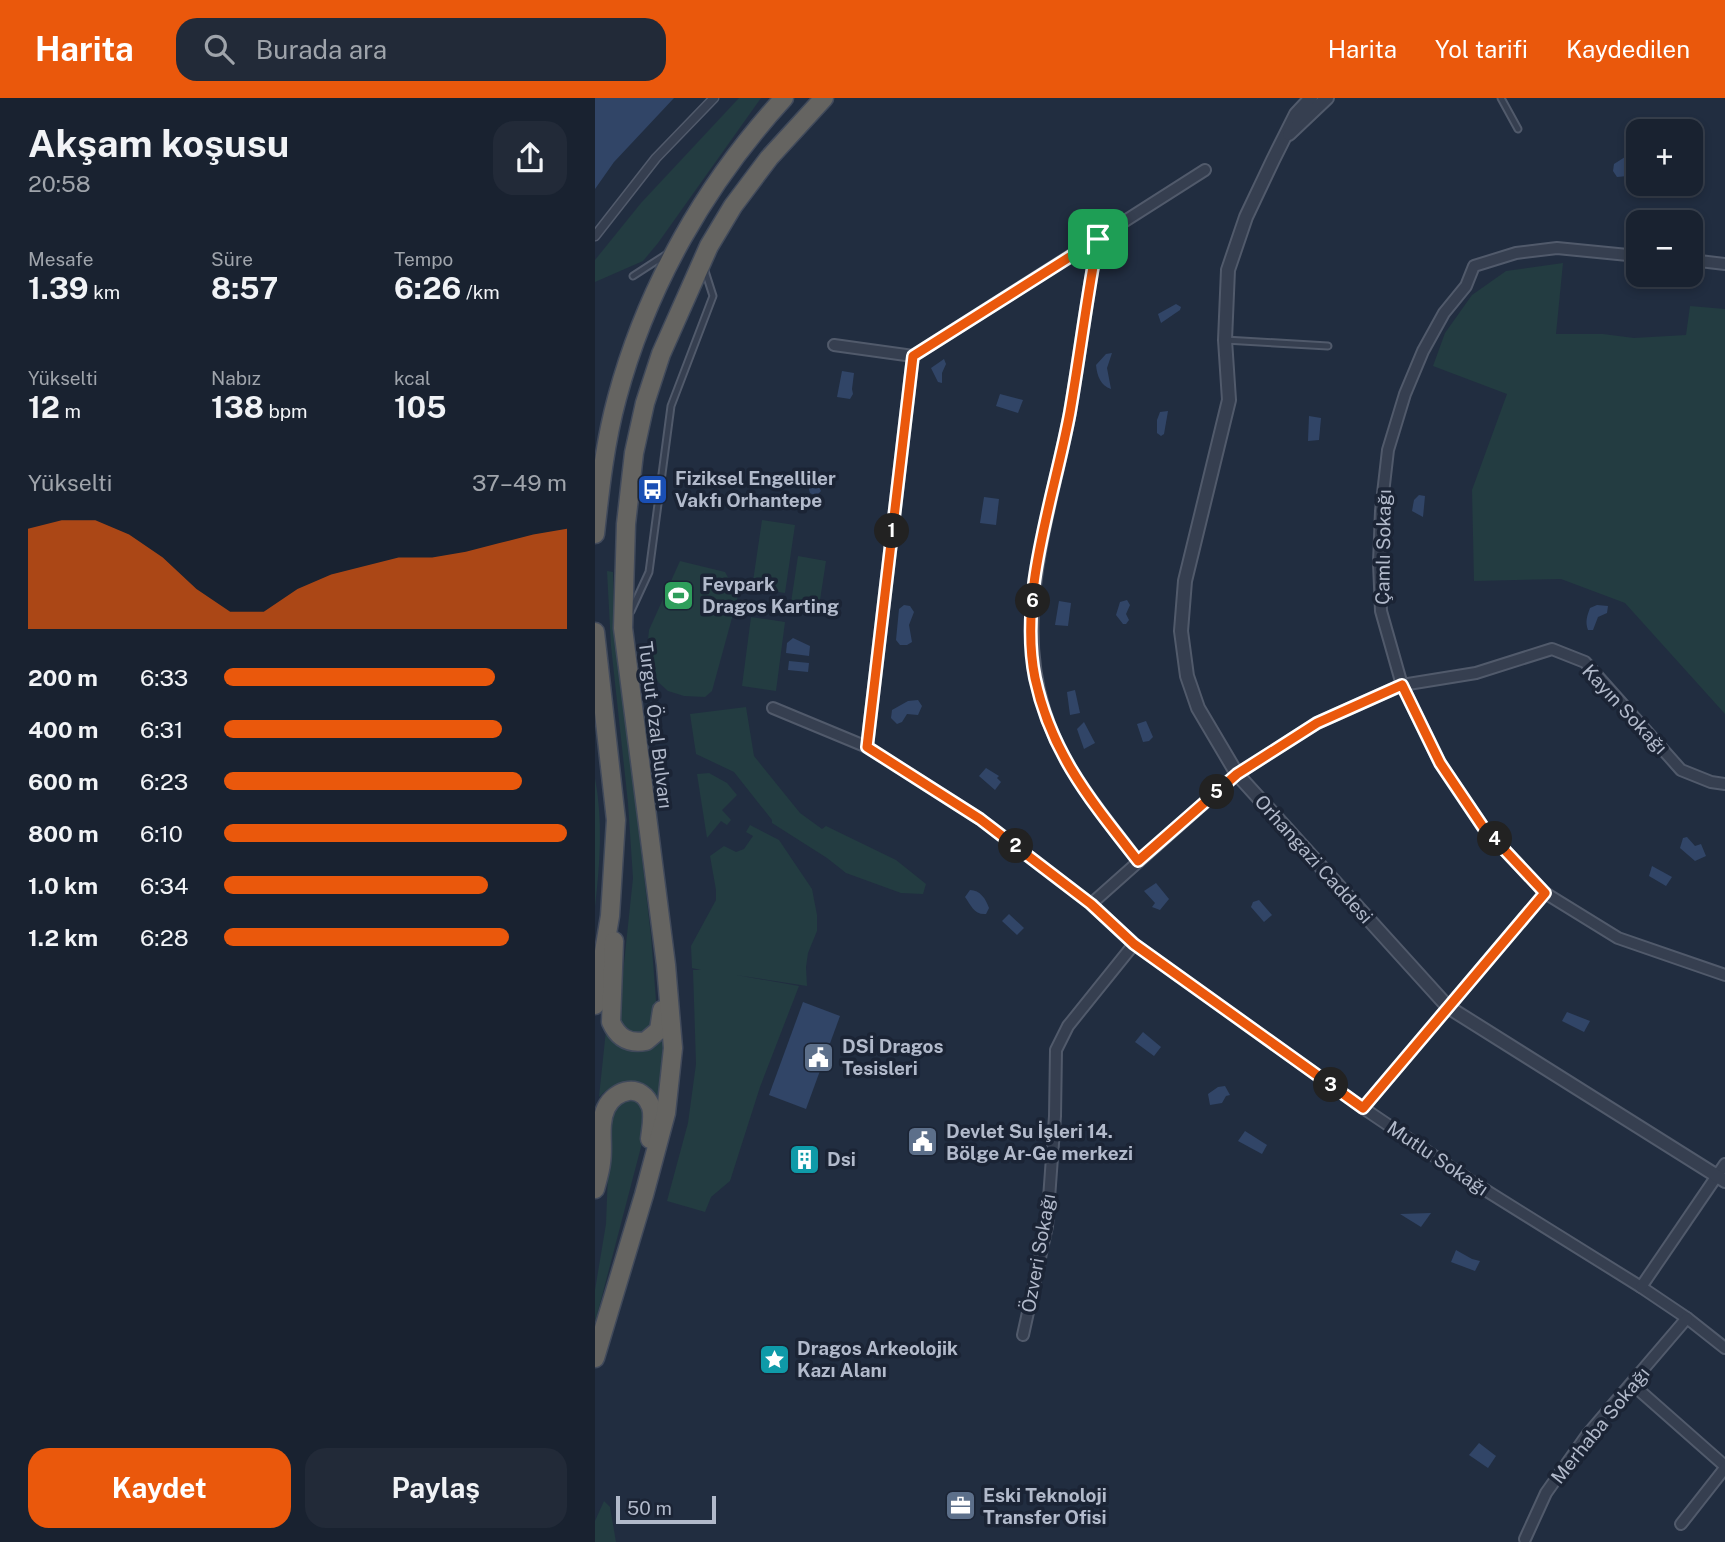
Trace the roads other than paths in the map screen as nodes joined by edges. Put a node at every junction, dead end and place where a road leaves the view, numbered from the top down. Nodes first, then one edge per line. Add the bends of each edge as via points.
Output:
1 (714, 98) edge
2 (784, 98) edge
3 (824, 98) edge
4 (1311, 98) edge
5 (1327, 98) edge
6 (1501, 98) edge
7 (1518, 129) dead end
8 (1284, 139) junction
9 (1205, 170) dead end
10 (595, 236) edge
11 (1098, 239) junction
12 (676, 248) junction
13 (1626, 255) edge
14 (1703, 261) edge
15 (701, 262) junction
16 (1725, 264) edge
17 (633, 276) dead end
18 (1225, 340) junction
19 (834, 345) dead end
20 (1328, 346) dead end
21 (913, 356) junction
22 (595, 534) edge
23 (623, 628) junction
24 (595, 632) edge
25 (1402, 685) junction
26 (773, 708) dead end
27 (867, 747) junction
28 (1237, 774) junction
29 (1725, 784) edge
30 (1138, 861) junction
31 (1545, 893) junction
32 (1091, 904) junction
33 (610, 916) junction
34 (1134, 944) junction
35 (666, 973) junction
36 (1725, 975) edge
37 (595, 1005) edge
38 (1448, 1007) junction
39 (1363, 1108) junction
40 (1725, 1164) edge
41 (1722, 1179) edge
42 (595, 1189) edge
43 (644, 1195) junction
44 (1641, 1287) junction
45 (1687, 1318) junction
46 (1023, 1335) dead end
47 (1725, 1348) edge
48 (595, 1358) edge
49 (1632, 1384) junction
50 (1725, 1467) edge
51 (1681, 1524) dead end
52 (1525, 1539) dead end

1 - 10 street via 656,158
2 - 12 highway via 701,204
3 - 15 highway, Turgut Özal Bulvarı via 747,187
4 - 8 street, Orhangazi Caddesi via 1296,114
5 - 8 street, Orhangazi Caddesi
6 - 7 lane
8 - 18 street, Orhangazi Caddesi via 1246,217 1228,270
9 - 11 street
11 - 21 street
11 - 30 street via 1070,411 1034,582 1032,641 1035,677 1061,756
12 - 17 lane
12 - 22 highway via 633,347 617,398
13 - 25 street, Çamlı Sokağı via 1557,248 1517,253 1475,266 1423,351 1388,450 1381,511 1381,611
14 - 16 street
15 - 23 highway, Turgut Özal Bulvarı via 661,354 640,428 629,488
15 - 23 lane via 713,296 671,406 649,572
18 - 20 lane
18 - 28 street, Orhangazi Caddesi via 1229,400 1185,581 1181,631 1187,676 1198,708
19 - 21 street
21 - 27 street
23 - 35 highway, Turgut Özal Bulvarı
24 - 33 highway via 616,820
25 - 28 street, Kayın Sokağı via 1317,723
25 - 29 street, Kayın Sokağı via 1476,673 1552,649 1585,662 1681,770
25 - 31 street, Çamlı Sokağı via 1440,763 1483,827
26 - 27 street, Mutlu Sokağı
27 - 32 street, Mutlu Sokağı via 980,819
28 - 30 street, Kayın Sokağı
28 - 38 street, Orhangazi Caddesi
30 - 32 street, Kayın Sokağı
31 - 36 street, Çamlı Sokağı via 1618,938
31 - 38 street
32 - 34 street, Mutlu Sokağı
33 - 35 highway via 614,943 611,1022 621,1037 638,1043 659,1030
33 - 37 highway
34 - 39 street, Mutlu Sokağı
34 - 46 street, Özveri Sokağı via 1068,1026 1056,1050 1047,1226
35 - 43 highway, Turgut Özal Bulvarı via 673,1048 670,1082
38 - 39 street
38 - 41 street, Orhangazi Caddesi
39 - 44 street, Mutlu Sokağı via 1473,1184
40 - 41 street
41 - 44 street
42 - 43 highway via 605,1111 612,1097 630,1090 642,1094 652,1110
43 - 48 highway, Turgut Özal Bulvarı
44 - 45 street, Mutlu Sokağı
45 - 47 street, Mutlu Sokağı
45 - 49 street, Merhaba Sokağı
49 - 50 street
49 - 52 street, Merhaba Sokağı via 1587,1435 1546,1493
50 - 51 street

